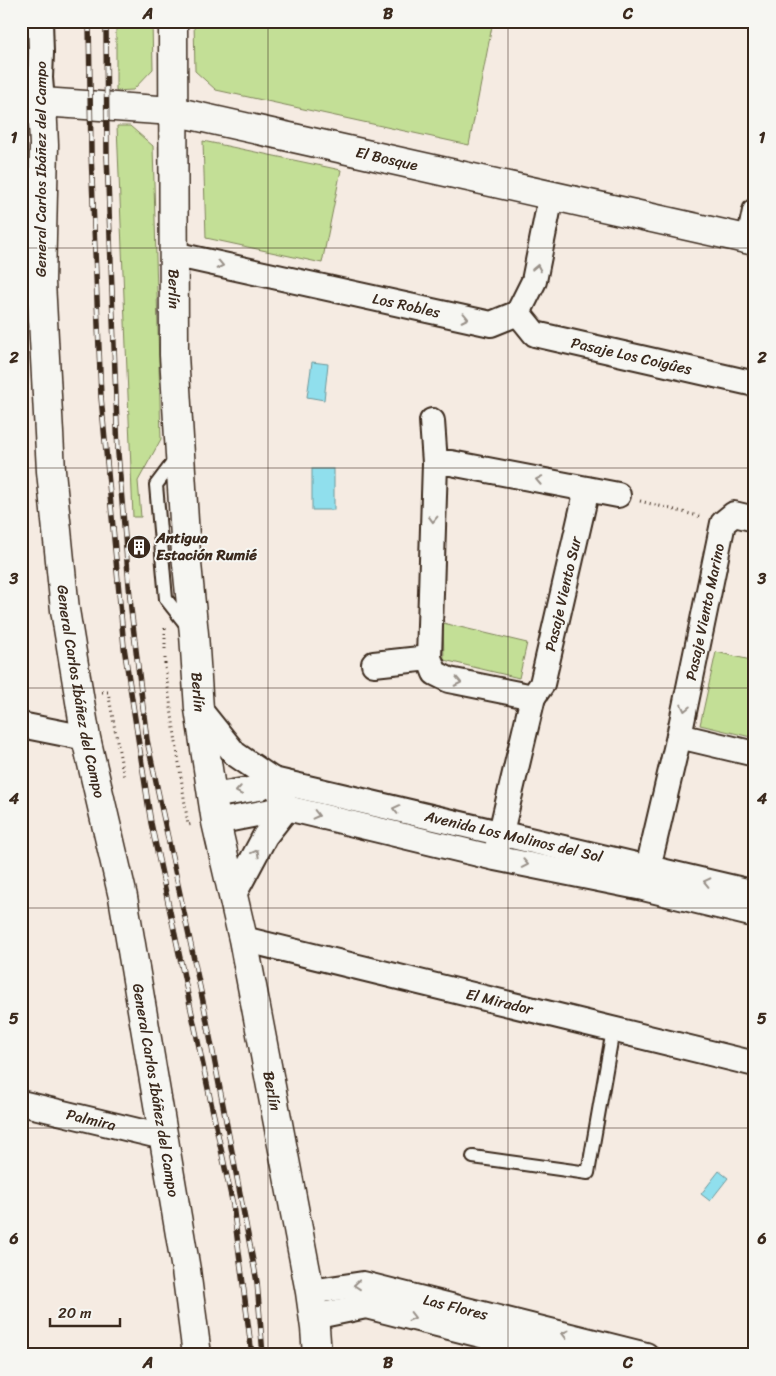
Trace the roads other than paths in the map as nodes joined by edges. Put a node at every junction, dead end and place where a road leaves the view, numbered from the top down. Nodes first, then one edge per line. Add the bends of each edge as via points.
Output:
1 (40, 21) edge
2 (173, 21) edge
3 (21, 84) edge
4 (42, 102) junction
5 (173, 111) junction
6 (551, 196) junction
7 (755, 211) edge
8 (752, 240) edge
9 (173, 254) junction
10 (31, 280) edge
11 (518, 313) junction
12 (755, 384) edge
13 (432, 421) dead end
14 (435, 462) junction
15 (587, 489) junction
16 (618, 495) road end
17 (755, 519) edge
18 (429, 658) junction
19 (374, 664) dead end
20 (533, 697) junction
21 (199, 709) junction
22 (21, 725) edge
23 (680, 736) junction
24 (86, 738) junction
25 (755, 754) edge
26 (273, 780) junction
27 (287, 808) junction
28 (214, 809) junction
29 (500, 834) junction
30 (495, 858) junction
31 (646, 878) junction
32 (755, 893) edge
33 (233, 896) junction
34 (755, 915) edge
35 (243, 940) junction
36 (613, 1030) junction
37 (755, 1064) edge
38 (21, 1103) edge
39 (163, 1137) junction
40 (473, 1157) dead end
41 (312, 1304) junction
42 (524, 1335) junction
43 (197, 1355) edge
44 (317, 1355) edge
45 (560, 1355) edge
46 (646, 1355) edge

1 - 4 street, General Carlos Ibáñez del Campo
2 - 5 street, Berlín
3 - 4 street
4 - 5 street, El Bosque
4 - 10 street, General Carlos Ibáñez del Campo via 44,150
5 - 6 street, El Bosque
5 - 9 street, Berlín
6 - 8 street, El Bosque
11 -> 6 street via 534,281
7 - 8 street
9 -> 11 street, Los Robles via 491,324
9 - 21 street, Berlín via 174,355
10 - 24 street, General Carlos Ibáñez del Campo via 65,610
11 - 12 street, Pasaje Los Coigûes via 535,334
13 - 14 street
15 -> 14 street
14 -> 18 street
15 - 16 street
15 - 20 street, Pasaje Viento Sur via 542,684
17 -> 23 street, Pasaje Viento Marino via 734,514 723,523
18 - 19 street
18 -> 20 street via 434,673 449,680
20 - 29 street, Pasaje Viento Sur
21 - 26 street, Avenida Los Molinos del Sol via 235,754
21 - 28 street, Berlín
22 - 24 street
23 - 25 street
23 - 31 street, Pasaje Viento Marino
24 - 39 street, General Carlos Ibáñez del Campo via 123,897
26 - 27 street, Avenida Los Molinos del Sol
26 -> 28 street
29 -> 26 street, Avenida Los Molinos del Sol
27 - 28 street, Avenida Los Molinos del Sol
27 -> 30 street, Avenida Los Molinos del Sol
33 -> 27 street via 265,836
28 - 33 street, Berlín
29 - 30 street, Pasaje Viento Sur
29 - 31 street, Avenida Los Molinos del Sol
30 -> 31 street, Avenida Los Molinos del Sol
32 -> 31 street, Avenida Los Molinos del Sol
31 - 34 street, Avenida Los Molinos del Sol
33 - 35 street, Berlín
35 - 36 street, El Mirador
35 - 41 street, Berlín
36 - 37 street, El Mirador
36 - 40 lane via 588,1173
38 - 39 street, Palmira
39 - 43 street, General Carlos Ibáñez del Campo
41 - 42 street, Las Flores via 366,1306 383,1299
41 - 44 street, Berlín
42 - 45 street, Las Flores
46 -> 42 street, Las Flores

